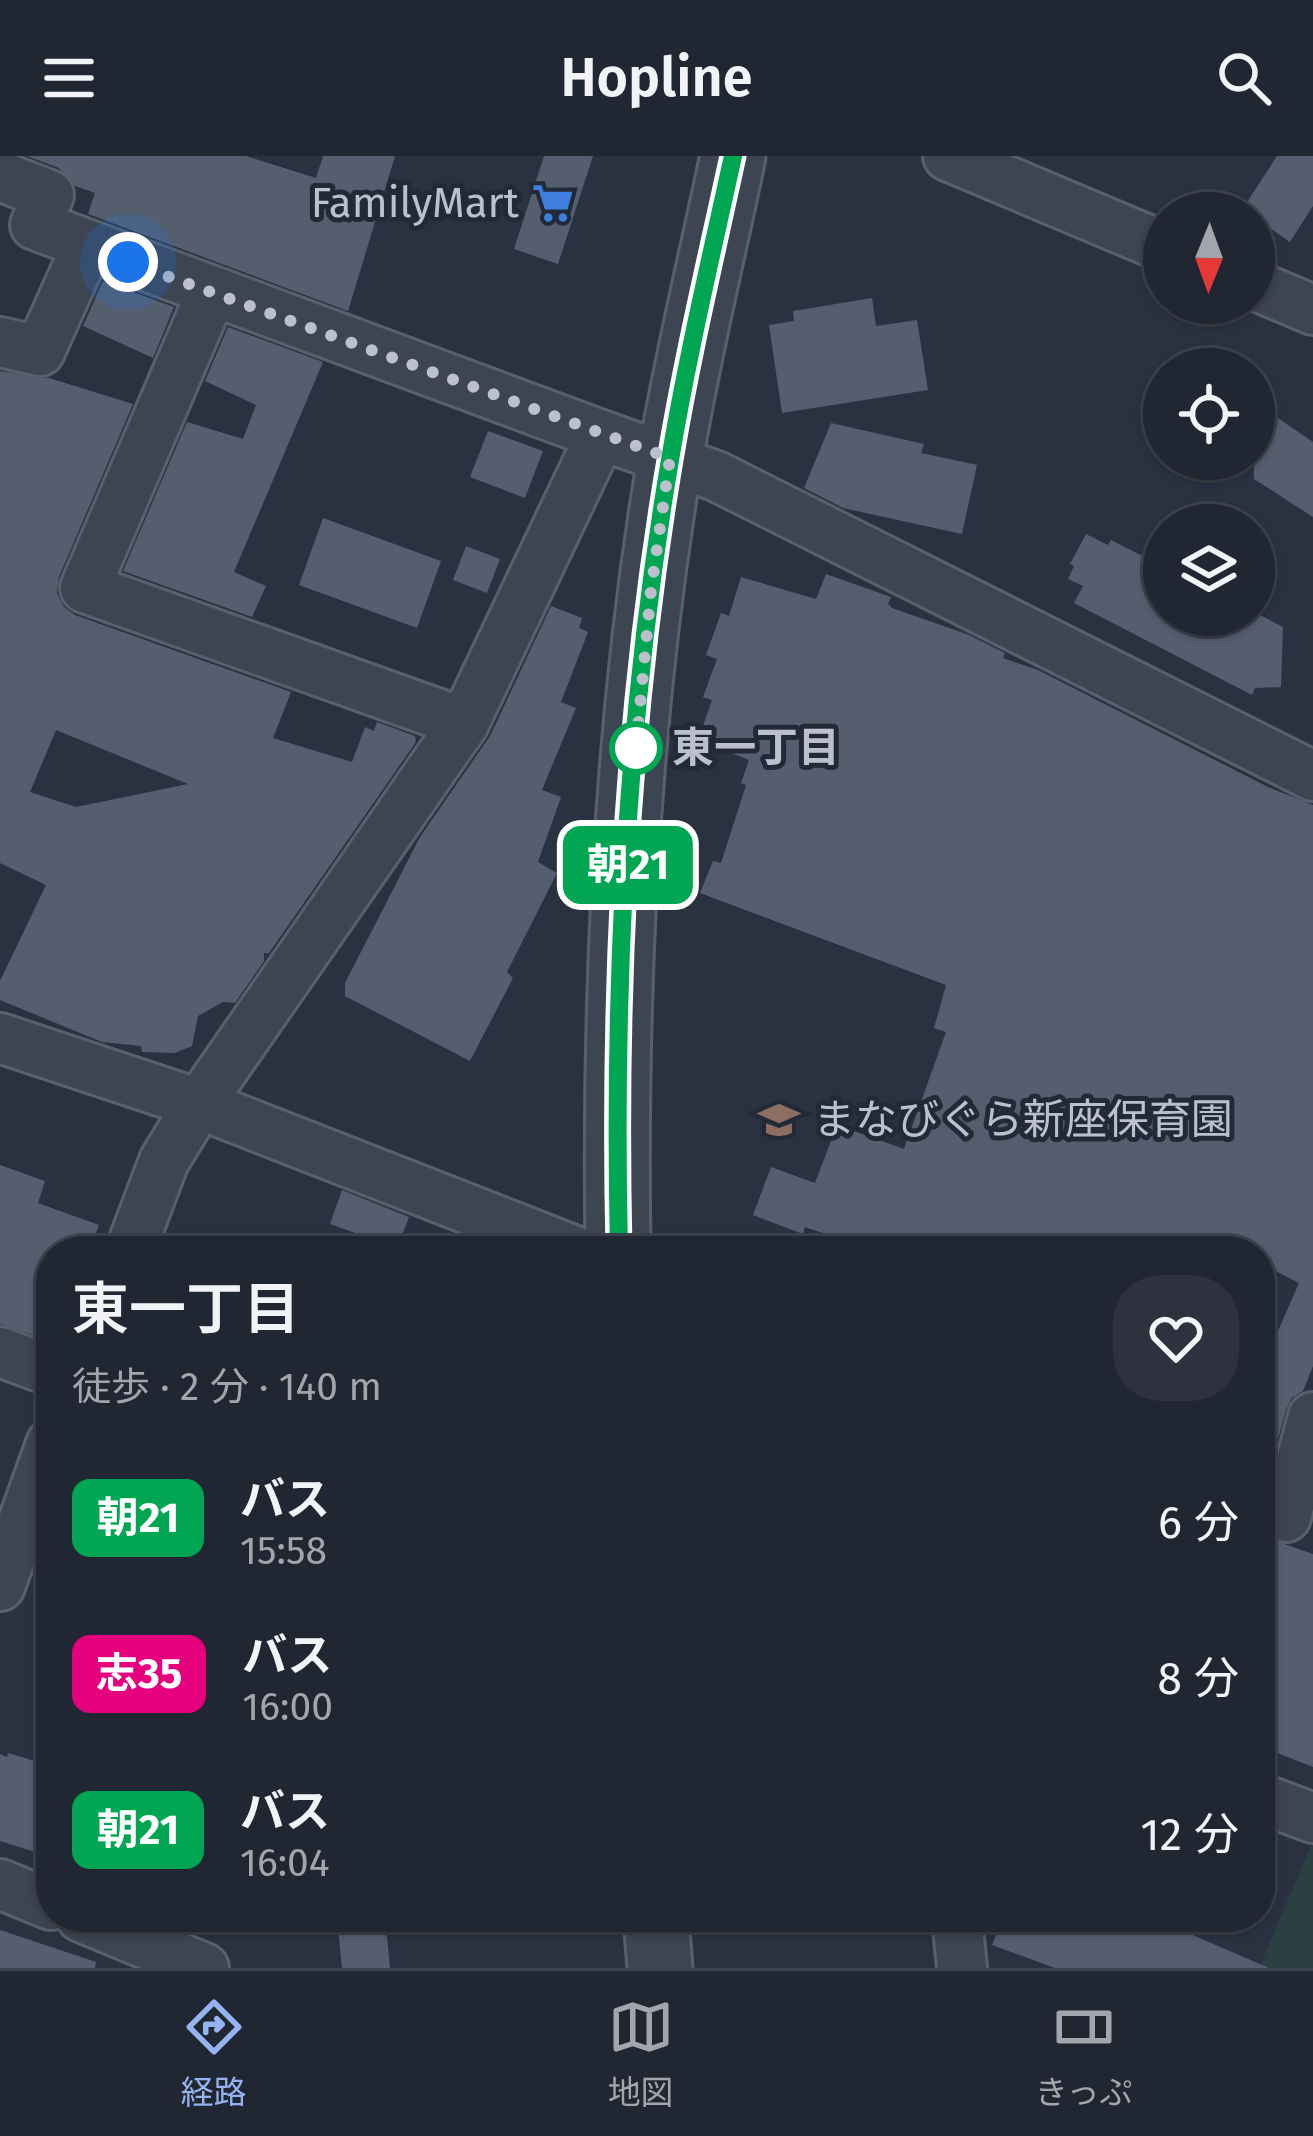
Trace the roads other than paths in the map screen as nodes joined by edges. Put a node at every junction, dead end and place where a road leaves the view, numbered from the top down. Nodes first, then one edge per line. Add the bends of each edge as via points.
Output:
1 (733, 156) edge
2 (949, 156) edge
3 (55, 175) edge
4 (0, 176) edge
5 (1143, 238) edge
6 (86, 248) junction
7 (212, 292) junction
8 (1275, 294) edge
9 (1313, 310) edge
10 (0, 342) edge
11 (601, 435) junction
12 (670, 458) junction
13 (464, 723) junction
14 (1313, 776) edge
15 (0, 1038) edge
16 (199, 1104) junction
17 (136, 1236) edge
18 (536, 1236) edge
19 (619, 1236) edge
20 (0, 1352) edge
21 (36, 1365) edge
22 (1313, 1418) edge
23 (36, 1486) edge
24 (1286, 1517) edge
25 (0, 1586) edge
26 (1275, 1804) edge
27 (1313, 1818) edge
28 (0, 1884) edge
29 (36, 1899) edge
30 (117, 1932) edge
31 (657, 1932) edge
32 (958, 1932) edge
33 (204, 1968) edge
34 (660, 1968) edge
35 (962, 1968) edge

1 - 12 street
2 - 5 street
3 - 4 street
3 - 6 street via 35,226
6 - 7 street
6 - 10 street via 40,351
7 - 11 street
7 - 13 street via 86,588
8 - 9 street
11 - 12 street
11 - 13 street
12 - 14 street
12 - 19 street via 627,880 615,1072
13 - 16 street
15 - 16 street
16 - 17 street via 164,1161
16 - 18 street
20 - 21 street
22 - 24 street
23 - 25 street
26 - 27 street
28 - 29 street
30 - 33 street
31 - 34 street
32 - 35 street

